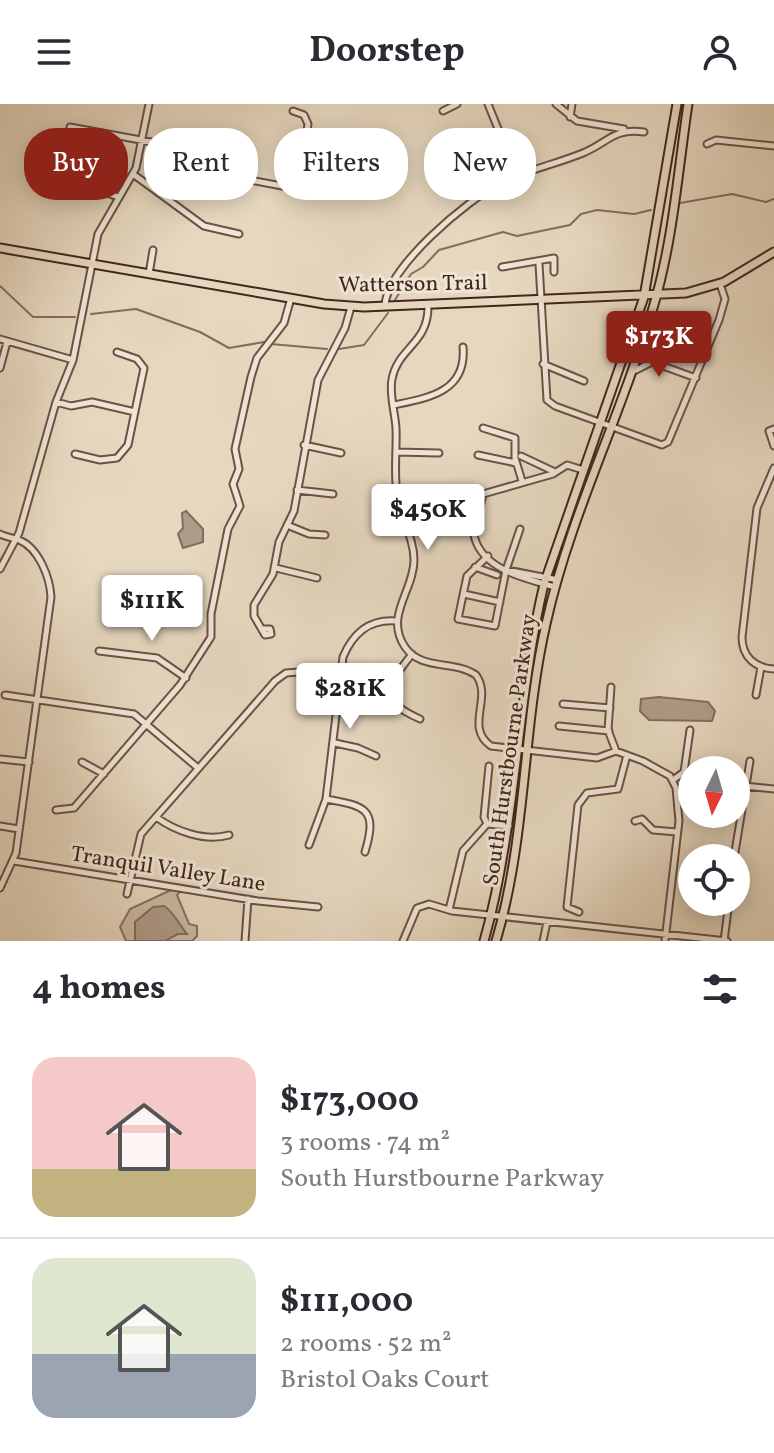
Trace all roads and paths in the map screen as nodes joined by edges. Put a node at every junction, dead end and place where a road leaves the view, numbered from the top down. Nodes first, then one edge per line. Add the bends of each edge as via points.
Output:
1 (149, 104) edge
2 (457, 104) edge
3 (488, 104) edge
4 (556, 104) edge
5 (572, 104) edge
6 (677, 104) edge
7 (688, 104) edge
8 (293, 111) dead end
9 (443, 111) dead end
10 (570, 117) junction
11 (70, 127) dead end
12 (498, 128) edge
13 (625, 129) junction
14 (644, 132) dead end
15 (143, 140) junction
16 (707, 144) dead end
17 (774, 146) edge
18 (536, 169) edge
19 (133, 174) junction
20 (128, 182) edge
21 (258, 182) edge
22 (116, 200) edge
23 (476, 200) edge
24 (239, 234) dead end
25 (0, 248) edge
26 (153, 250) dead end
27 (774, 252) edge
28 (539, 264) junction
29 (92, 266) junction
30 (502, 267) dead end
31 (554, 272) dead end
32 (149, 275) junction
33 (659, 282) junction
34 (720, 284) junction
35 (686, 293) junction
36 (656, 296) junction
37 (644, 297) junction
38 (291, 298) junction
39 (616, 298) junction
40 (540, 300) junction
41 (428, 305) junction
42 (385, 306) junction
43 (351, 307) junction
44 (640, 311) junction
45 (0, 339) edge
46 (7, 342) junction
47 (463, 347) dead end
48 (117, 352) dead end
49 (73, 360) junction
50 (543, 364) junction
51 (0, 368) edge
52 (631, 375) junction
53 (696, 378) junction
54 (584, 381) dead end
55 (56, 402) junction
56 (393, 405) junction
57 (135, 412) junction
58 (601, 423) junction
59 (612, 426) junction
60 (483, 428) dead end
61 (774, 429) edge
62 (304, 445) junction
63 (774, 446) edge
64 (396, 452) junction
65 (341, 453) dead end
66 (439, 453) dead end
67 (75, 454) dead end
68 (478, 455) dead end
69 (521, 456) dead end
70 (516, 463) junction
71 (774, 468) edge
72 (583, 470) junction
73 (556, 473) junction
74 (522, 481) junction
75 (297, 490) junction
76 (333, 494) dead end
77 (428, 512) dead end
78 (405, 521) junction
79 (287, 525) junction
80 (520, 529) dead end
81 (0, 534) edge
82 (325, 535) dead end
83 (15, 540) junction
84 (488, 556) junction
85 (475, 567) junction
86 (276, 568) junction
87 (0, 569) edge
88 (506, 570) junction
89 (497, 575) dead end
90 (317, 578) dead end
91 (545, 580) junction
92 (556, 584) junction
93 (464, 594) junction
94 (500, 602) junction
95 (396, 621) junction
96 (262, 629) dead end
97 (99, 651) dead end
98 (412, 654) junction
99 (761, 667) junction
100 (774, 669) edge
101 (299, 672) dead end
102 (186, 678) junction
103 (611, 687) dead end
104 (5, 695) dead end
105 (756, 695) dead end
106 (38, 699) junction
107 (563, 704) dead end
108 (610, 708) junction
109 (420, 719) dead end
110 (147, 724) junction
111 (559, 726) dead end
112 (690, 730) dead end
113 (609, 731) junction
114 (335, 743) junction
115 (517, 751) junction
116 (616, 751) junction
117 (528, 752) junction
118 (627, 755) junction
119 (376, 756) dead end
120 (0, 759) edge
121 (29, 762) junction
122 (82, 762) dead end
123 (489, 766) dead end
124 (198, 769) junction
125 (104, 774) junction
126 (673, 780) junction
127 (750, 787) edge
128 (774, 789) edge
129 (326, 799) junction
130 (56, 810) dead end
131 (156, 817) junction
132 (635, 821) dead end
133 (487, 824) junction
134 (0, 826) edge
135 (509, 826) junction
136 (19, 829) junction
137 (677, 832) junction
138 (229, 835) dead end
139 (309, 845) dead end
140 (365, 852) dead end
141 (14, 861) junction
142 (130, 880) junction
143 (0, 888) edge
144 (127, 894) dead end
145 (248, 899) junction
146 (318, 907) dead end
147 (449, 910) junction
148 (579, 912) dead end
149 (491, 914) junction
150 (503, 916) junction
151 (728, 916) edge
152 (547, 922) junction
153 (665, 938) edge
154 (245, 941) edge
155 (403, 941) edge
156 (484, 941) edge
157 (496, 941) edge
158 (543, 941) edge
159 (726, 941) edge

1 - 15 street
2 - 9 street
3 - 12 street
4 - 10 street
5 - 10 street
6 - 37 main road, South Hurstbourne Parkway
7 - 33 main road, South Hurstbourne Parkway
8 - 21 street via 304,115 308,124 299,189
10 - 13 street
11 - 15 street
13 - 14 street
13 - 18 street via 588,151
15 - 19 street
16 - 17 street via 716,140
19 - 20 street
19 - 24 street via 204,226
22 - 29 street via 101,224
23 - 42 street via 397,274
25 - 29 main road, Watterson Trail
26 - 32 street
27 - 34 main road, Watterson Trail
28 - 30 street via 525,261
28 - 31 street via 554,258
28 - 40 street
29 - 32 main road, Watterson Trail
29 - 49 street
32 - 38 main road, Watterson Trail
33 - 35 main road via 666,290
33 - 36 main road, South Hurstbourne Parkway
34 - 35 main road, Watterson Trail
34 - 53 street via 725,303
35 - 36 main road, Watterson Trail
36 - 37 main road, Watterson Trail
36 - 52 main road, South Hurstbourne Parkway
37 - 39 main road, Watterson Trail
37 - 44 main road, South Hurstbourne Parkway
38 - 43 main road, Watterson Trail
38 - 102 street via 284,323 253,368 235,449 239,469 233,484 240,506 228,529 211,637
39 - 40 main road, Watterson Trail
39 - 44 main road via 633,302
40 - 41 main road, Watterson Trail
40 - 50 street
41 - 42 main road, Watterson Trail
41 - 56 street via 425,330 393,374
42 - 43 main road, Watterson Trail
43 - 62 street via 318,380
44 - 58 main road, South Hurstbourne Parkway
45 - 46 street
46 - 49 street
46 - 51 street
47 - 56 street via 458,375 444,392
48 - 57 street via 137,359 144,368
49 - 55 street
50 - 54 street
50 - 58 street via 544,393 551,404
52 - 53 street via 652,362
52 - 59 main road, South Hurstbourne Parkway
53 - 59 street via 666,444
55 - 57 street via 92,402
55 - 83 street
56 - 64 street
57 - 67 street via 128,445 117,458
58 - 59 street
58 - 72 main road, South Hurstbourne Parkway
59 - 92 main road, South Hurstbourne Parkway
60 - 70 street via 515,438
61 - 63 street via 769,431
62 - 65 street
62 - 75 street
64 - 66 street
64 - 78 street via 396,491
68 - 70 street
69 - 73 street
70 - 74 street
71 - 99 street via 757,508 742,637 747,656
72 - 73 street via 567,465
72 - 91 main road, South Hurstbourne Parkway
73 - 74 street
74 - 84 street via 483,494 474,537
75 - 76 street
75 - 79 street
77 - 78 street
78 - 95 street via 414,563
79 - 82 street
79 - 86 street
80 - 88 street
81 - 83 street
83 - 87 street
83 - 106 street via 42,565 50,587
84 - 85 street
84 - 88 street
85 - 89 street
85 - 93 street via 467,576
86 - 90 street
86 - 96 street via 254,605
88 - 91 street
88 - 94 street
91 - 92 street
91 - 115 main road, South Hurstbourne Parkway
92 - 117 main road, South Hurstbourne Parkway via 540,655
93 - 94 street
93 - 94 street via 458,619 495,626
95 - 98 street
95 - 114 street via 370,624 345,651
97 - 102 street via 157,658
98 - 109 street via 393,678 390,694 397,707
98 - 115 street via 476,675 483,690 481,735 491,746
99 - 100 street
99 - 105 street
101 - 124 street via 275,681
102 - 110 street
103 - 108 street
104 - 106 street
106 - 110 street via 126,712
106 - 121 street
107 - 108 street
108 - 113 street
110 - 124 street
110 - 125 street
111 - 113 street
112 - 126 street via 684,772
113 - 116 street
114 - 119 street
114 - 129 street
115 - 117 street
115 - 135 main road, South Hurstbourne Parkway
116 - 117 street via 597,758
116 - 118 street
117 - 150 main road, South Hurstbourne Parkway
118 - 126 street
118 - 148 street via 618,789 587,793 578,805 567,907
120 - 121 street
121 - 136 street
122 - 125 street
123 - 133 street
124 - 131 street
125 - 130 street via 72,810
126 - 137 street
127 - 128 street
129 - 139 street
129 - 140 street via 358,806 369,815 372,826
131 - 138 street via 178,831
131 - 142 street via 138,840
132 - 137 street via 642,819 653,830
133 - 135 street
133 - 147 street via 463,851
134 - 136 street
135 - 149 main road, South Hurstbourne Parkway
136 - 141 street
137 - 153 street
141 - 142 street, Tranquil Valley Lane
141 - 143 street
142 - 144 street
142 - 145 street, Tranquil Valley Lane
145 - 146 street, Tranquil Valley Lane
145 - 154 street
147 - 149 street
147 - 155 street via 429,904 417,908
149 - 150 street
149 - 156 main road, South Hurstbourne Parkway
150 - 152 street
150 - 157 main road, South Hurstbourne Parkway
151 - 159 street
152 - 153 street
152 - 158 street
153 - 159 street

